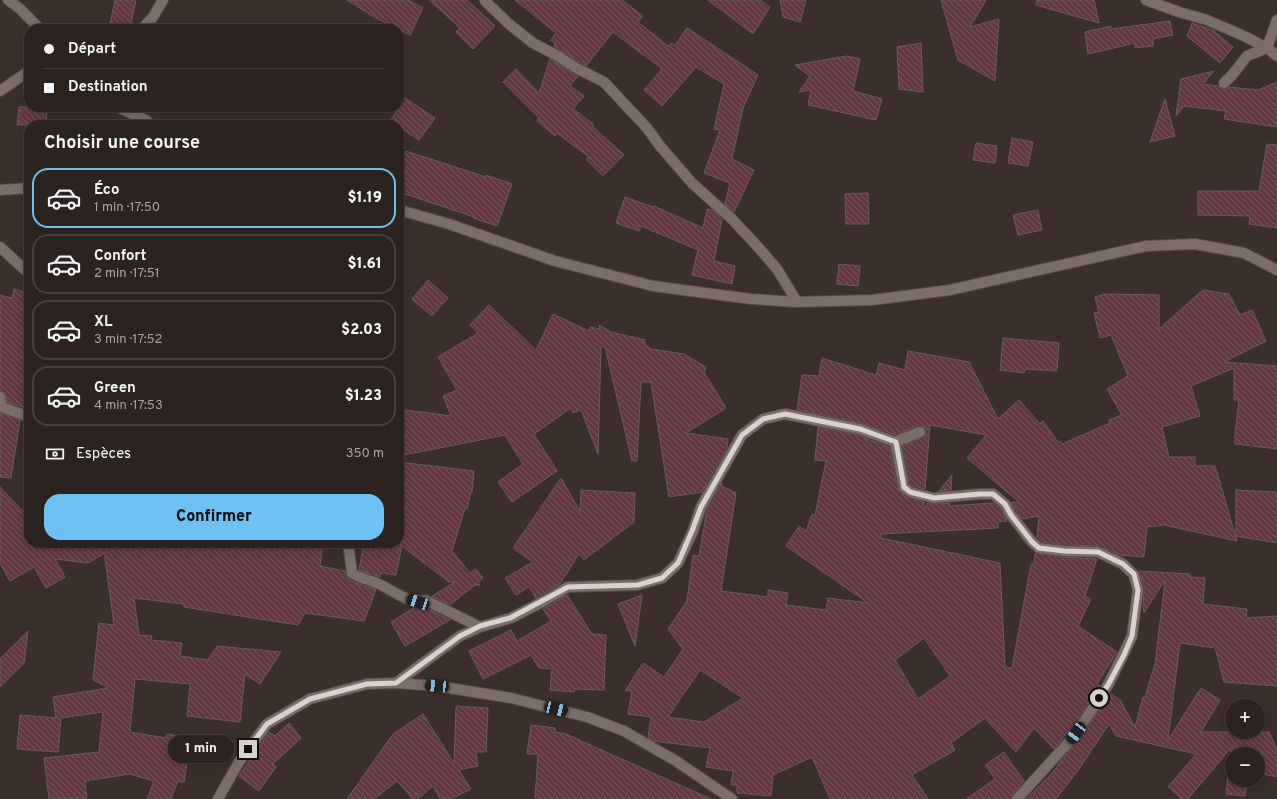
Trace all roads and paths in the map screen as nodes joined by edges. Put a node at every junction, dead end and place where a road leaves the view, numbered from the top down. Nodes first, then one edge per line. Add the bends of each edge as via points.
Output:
1 (8, 0) edge
2 (163, 0) edge
3 (1146, 0) edge
4 (485, 1) dead end
5 (1277, 20) edge
6 (35, 24) edge
7 (147, 24) edge
8 (1267, 48) junction
9 (1277, 56) edge
10 (24, 74) edge
11 (1224, 84) dead end
12 (0, 92) edge
13 (128, 112) edge
14 (146, 120) edge
15 (24, 188) edge
16 (0, 190) edge
17 (404, 211) edge
18 (0, 247) edge
19 (24, 269) edge
20 (1277, 270) edge
21 (797, 302) junction
22 (0, 397) edge
23 (24, 415) edge
24 (920, 432) dead end
25 (896, 442) junction
26 (349, 548) edge
27 (480, 626) junction
28 (396, 683) junction
29 (218, 799) edge
30 (732, 799) edge
31 (1017, 799) edge

1 - 6 street
2 - 7 street
3 - 8 street via 1206,20
4 - 21 street via 533,43 604,82 647,128 692,184 758,246 777,269
5 - 8 street
8 - 9 street
8 - 11 street via 1247,56
10 - 12 street
13 - 14 street
15 - 16 street
17 - 21 street via 449,224 555,261 653,286 751,299
18 - 19 street
20 - 21 street via 1244,253 1195,244 1146,246 950,290 872,300
22 - 23 street via 2,407
24 - 25 street
25 - 27 street via 860,429 785,414 763,419 742,435 701,507 678,563 662,578 638,585 568,587 510,618
25 - 31 street via 904,487 910,492 934,498 993,494 1005,504 1039,548 1098,552 1123,564 1134,574 1138,590 1132,636 1124,655 1083,723
26 - 27 street via 352,573 399,595 418,602 425,600
27 - 28 street via 460,636
28 - 29 street via 367,684 310,699 267,724 239,762
28 - 30 street via 437,686 511,698 587,717 624,731 676,761

